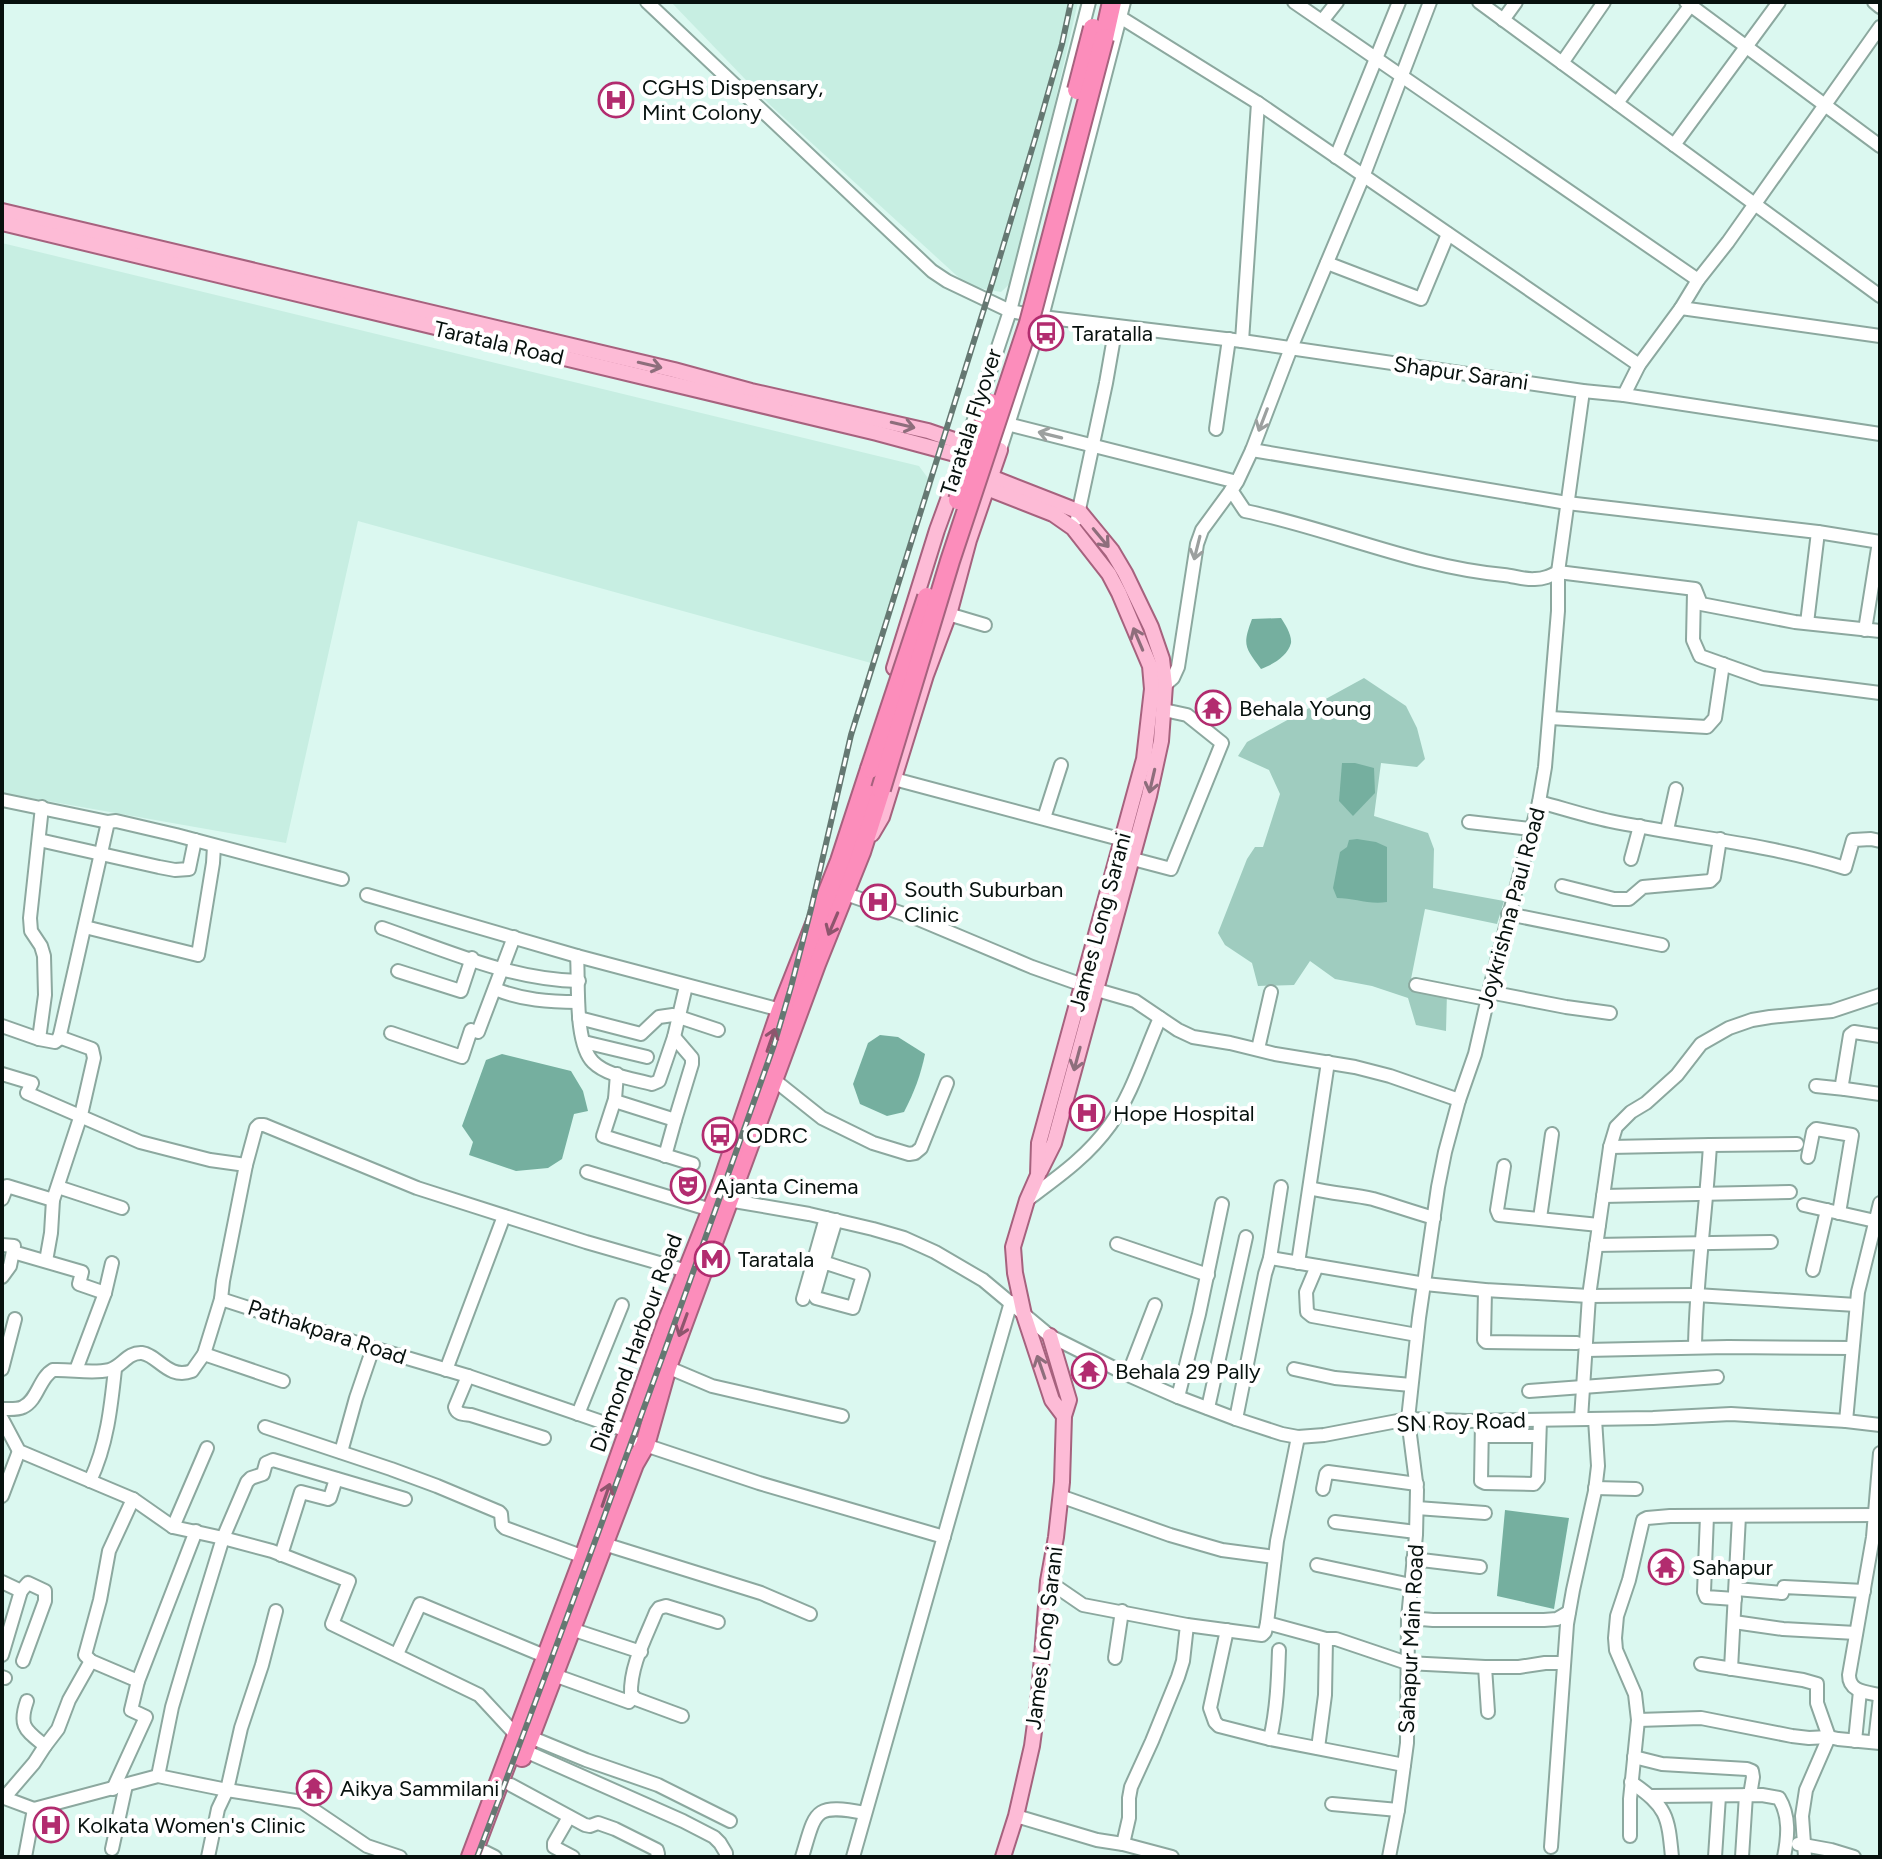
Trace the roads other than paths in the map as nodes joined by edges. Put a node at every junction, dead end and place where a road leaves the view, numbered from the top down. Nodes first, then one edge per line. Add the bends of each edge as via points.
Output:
1 (647, 2) edge
2 (1089, 2) edge
3 (1100, 2) edge
4 (1124, 2) edge
5 (1294, 2) edge
6 (1337, 2) edge
7 (1399, 2) edge
8 (1430, 2) edge
9 (1479, 2) edge
10 (1516, 2) edge
11 (1604, 2) edge
12 (1779, 2) edge
13 (1874, 2) edge
14 (1690, 3) edge
15 (1880, 7) edge
16 (1116, 10) edge
17 (1503, 20) junction
18 (1322, 21) junction
19 (1880, 27) edge
20 (1098, 33) junction
21 (1748, 46) junction
22 (1375, 59) junction
23 (1562, 63) junction
24 (1401, 77) junction
25 (1258, 103) junction
26 (1617, 103) junction
27 (1824, 106) junction
28 (1674, 145) junction
29 (1880, 146) edge
30 (1336, 157) junction
31 (1363, 177) junction
32 (1755, 204) junction
33 (2, 211) edge
34 (2, 223) edge
35 (1448, 234) junction
36 (1327, 263) junction
37 (1698, 280) junction
38 (1880, 296) edge
39 (1681, 308) junction
40 (1010, 311) junction
41 (1042, 317) junction
42 (1116, 326) junction
43 (1880, 336) edge
44 (1235, 340) junction
45 (1291, 348) junction
46 (1639, 365) junction
47 (1583, 391) junction
48 (1624, 395) junction
49 (1007, 424) junction
50 (1216, 429) dead end
51 (1880, 434) edge
52 (1093, 446) junction
53 (1252, 450) junction
54 (961, 461) junction
55 (994, 470) junction
56 (1234, 486) junction
57 (1567, 503) junction
58 (1080, 512) junction
59 (1073, 528) junction
60 (1818, 532) junction
61 (1880, 542) edge
62 (1558, 572) junction
63 (1695, 589) junction
64 (1126, 590) junction
65 (948, 614) junction
66 (1807, 623) junction
67 (985, 625) dead end
68 (1865, 630) junction
69 (1880, 631) edge
70 (1723, 664) junction
71 (1165, 685) junction
72 (1880, 693) edge
73 (1164, 710) junction
74 (1550, 718) junction
75 (1061, 765) dead end
76 (887, 784) junction
77 (1676, 789) dead end
78 (2, 800) edge
79 (1539, 802) junction
80 (42, 807) junction
81 (1044, 818) junction
82 (108, 822) junction
83 (1469, 822) dead end
84 (1640, 826) junction
85 (1531, 829) junction
86 (1667, 830) junction
87 (1122, 839) junction
88 (1720, 839) junction
89 (39, 840) junction
90 (195, 840) junction
91 (1880, 841) edge
92 (1137, 843) junction
93 (214, 846) junction
94 (853, 849) junction
95 (101, 855) junction
96 (1133, 859) junction
97 (1631, 859) dead end
98 (342, 879) dead end
99 (1562, 886) dead end
100 (838, 891) junction
101 (367, 895) dead end
102 (1508, 914) junction
103 (85, 927) junction
104 (382, 928) dead end
105 (514, 937) junction
106 (1662, 945) dead end
107 (577, 956) junction
108 (472, 958) junction
109 (503, 969) junction
110 (398, 971) dead end
111 (579, 981) junction
112 (1416, 985) dead end
113 (686, 986) junction
114 (1090, 988) junction
115 (495, 989) junction
116 (1271, 992) dead end
117 (1488, 995) junction
118 (1880, 995) edge
119 (578, 1002) junction
120 (781, 1010) junction
121 (1610, 1013) dead end
122 (679, 1017) junction
123 (579, 1018) junction
124 (1160, 1018) junction
125 (2, 1026) edge
126 (718, 1030) dead end
127 (391, 1033) dead end
128 (1880, 1036) edge
129 (59, 1037) junction
130 (674, 1037) junction
131 (39, 1039) junction
132 (584, 1042) junction
133 (1258, 1049) junction
134 (647, 1057) dead end
135 (1328, 1062) junction
136 (2, 1074) edge
137 (617, 1074) junction
138 (773, 1079) junction
139 (947, 1083) dead end
140 (1816, 1086) dead end
141 (1845, 1089) junction
142 (1880, 1094) edge
143 (615, 1099) junction
144 (1459, 1100) junction
145 (81, 1115) junction
146 (675, 1120) junction
147 (1552, 1134) dead end
148 (1797, 1144) dead end
149 (1710, 1145) junction
150 (1610, 1147) junction
151 (665, 1156) junction
152 (1808, 1157) dead end
153 (693, 1164) dead end
154 (246, 1165) junction
155 (1504, 1166) dead end
156 (587, 1172) dead end
157 (58, 1187) junction
158 (1281, 1187) dead end
159 (1310, 1188) junction
160 (4, 1189) edge
161 (1790, 1192) dead end
162 (1707, 1195) junction
163 (1603, 1196) junction
164 (53, 1200) junction
165 (728, 1200) junction
166 (1027, 1200) junction
167 (1880, 1203) edge
168 (1222, 1204) dead end
169 (1804, 1205) dead end
170 (122, 1208) dead end
171 (711, 1210) junction
172 (1833, 1212) junction
173 (504, 1216) junction
174 (1434, 1218) junction
175 (1540, 1218) junction
176 (831, 1219) junction
177 (1875, 1221) junction
178 (1599, 1225) junction
179 (1246, 1237) dead end
180 (1771, 1242) dead end
181 (1117, 1244) dead end
182 (1700, 1244) junction
183 (1596, 1245) junction
184 (8, 1248) edge
185 (1270, 1258) junction
186 (1865, 1260) junction
187 (46, 1261) junction
188 (823, 1262) junction
189 (112, 1263) dead end
190 (1298, 1263) junction
191 (1880, 1263) edge
192 (1317, 1266) junction
193 (1813, 1270) dead end
194 (687, 1271) junction
195 (1208, 1275) junction
196 (2, 1277) edge
197 (1425, 1284) junction
198 (1485, 1290) junction
199 (105, 1293) junction
200 (1696, 1295) junction
201 (1589, 1296) junction
202 (221, 1299) junction
203 (803, 1299) dead end
204 (1011, 1302) junction
205 (622, 1305) dead end
206 (1155, 1305) dead end
207 (1856, 1305) junction
208 (1024, 1315) junction
209 (15, 1319) dead end
210 (1417, 1335) junction
211 (1050, 1336) junction
212 (1581, 1346) junction
213 (1695, 1347) junction
214 (373, 1348) junction
215 (1852, 1348) junction
216 (204, 1354) junction
217 (667, 1367) junction
218 (2, 1369) edge
219 (115, 1369) junction
220 (1294, 1369) dead end
221 (76, 1370) junction
222 (446, 1370) junction
223 (1128, 1375) junction
224 (468, 1376) junction
225 (1717, 1377) dead end
226 (283, 1381) dead end
227 (1411, 1385) junction
228 (1583, 1388) junction
229 (1529, 1391) dead end
230 (1178, 1397) junction
231 (1208, 1408) junction
232 (2, 1409) edge
233 (578, 1414) junction
234 (842, 1416) dead end
235 (1064, 1416) junction
236 (2, 1419) edge
237 (1236, 1419) junction
238 (1408, 1419) junction
239 (1581, 1419) junction
240 (1595, 1419) junction
241 (1512, 1420) junction
242 (1540, 1420) junction
243 (1482, 1421) junction
244 (1846, 1421) junction
245 (1880, 1425) edge
246 (265, 1427) dead end
247 (626, 1435) junction
248 (1482, 1436) junction
249 (1512, 1436) junction
250 (1539, 1436) junction
251 (1298, 1437) junction
252 (544, 1438) dead end
253 (645, 1445) junction
254 (207, 1448) dead end
255 (19, 1451) junction
256 (341, 1452) junction
257 (1880, 1453) edge
258 (361, 1459) junction
259 (307, 1470) junction
260 (336, 1479) junction
261 (90, 1481) junction
262 (353, 1484) junction
263 (1417, 1484) junction
264 (1595, 1488) junction
265 (1323, 1489) dead end
266 (1636, 1489) dead end
267 (301, 1492) junction
268 (2, 1496) edge
269 (1060, 1496) junction
270 (133, 1499) junction
271 (405, 1499) dead end
272 (1417, 1508) junction
273 (1485, 1513) dead end
274 (1876, 1515) junction
275 (1707, 1516) junction
276 (1739, 1516) junction
277 (1335, 1522) dead end
278 (173, 1527) junction
279 (196, 1531) junction
280 (1416, 1532) junction
281 (944, 1537) junction
282 (223, 1538) junction
283 (604, 1544) junction
284 (281, 1555) junction
285 (584, 1557) junction
286 (1275, 1557) junction
287 (1413, 1559) junction
288 (1317, 1565) dead end
289 (1480, 1567) dead end
290 (1048, 1581) junction
291 (2, 1582) edge
292 (1411, 1585) junction
293 (21, 1591) junction
294 (1864, 1591) junction
295 (1735, 1594) junction
296 (276, 1611) dead end
297 (1122, 1611) junction
298 (1569, 1612) junction
299 (810, 1614) dead end
300 (1408, 1618) junction
301 (718, 1622) dead end
302 (1734, 1622) junction
303 (1267, 1623) junction
304 (1187, 1625) junction
305 (571, 1629) junction
306 (1227, 1630) junction
307 (1856, 1633) junction
308 (1326, 1639) junction
309 (1279, 1650) dead end
310 (641, 1652) junction
311 (397, 1654) junction
312 (2, 1655) edge
313 (1115, 1658) dead end
314 (23, 1661) dead end
315 (91, 1661) junction
316 (1407, 1663) junction
317 (1564, 1663) junction
318 (1701, 1664) dead end
319 (550, 1666) junction
320 (1485, 1667) junction
321 (1731, 1669) junction
322 (138, 1681) junction
323 (1860, 1691) junction
324 (1880, 1696) edge
325 (27, 1701) dead end
326 (629, 1702) dead end
327 (1488, 1712) dead end
328 (682, 1716) dead end
329 (1638, 1720) junction
330 (1829, 1737) junction
331 (1270, 1739) junction
332 (1855, 1741) junction
333 (524, 1742) junction
334 (1878, 1743) edge
335 (45, 1746) junction
336 (1318, 1748) junction
337 (1634, 1757) junction
338 (1404, 1765) junction
339 (158, 1776) junction
340 (1631, 1782) junction
341 (126, 1785) junction
342 (511, 1785) junction
343 (113, 1789) junction
344 (227, 1790) junction
345 (1748, 1795) junction
346 (1651, 1796) junction
347 (1719, 1796) junction
348 (3, 1798) edge
349 (1332, 1804) dead end
350 (34, 1809) junction
351 (1398, 1810) junction
352 (865, 1813) junction
353 (1016, 1816) junction
354 (569, 1817) junction
355 (730, 1821) dead end
356 (1630, 1836) dead end
357 (1787, 1841) junction
358 (1551, 1847) dead end
359 (112, 1849) dead end
360 (1130, 1849) edge
361 (1805, 1851) edge
362 (484, 1856) edge
363 (25, 1857) edge
364 (208, 1857) edge
365 (400, 1857) edge
366 (573, 1857) edge
367 (657, 1857) edge
368 (726, 1857) edge
369 (802, 1857) edge
370 (853, 1857) edge
371 (1003, 1857) edge
372 (1172, 1857) edge
373 (1389, 1857) edge
374 (1672, 1857) edge
375 (1715, 1857) edge
376 (1742, 1857) edge
377 (1784, 1857) edge
378 (1854, 1857) edge

1 - 40 street, Shapur Sarani via 932,271
2 - 40 street
3 - 20 highway, Taratala Flyover
4 - 16 street
5 - 18 street
6 - 18 street
7 - 22 street
8 - 24 street
9 - 17 street
10 - 17 street
11 - 23 street
12 - 21 street
13 - 15 street
14 - 21 street
14 - 26 street
16 - 20 highway, Taratala Flyover
16 - 25 street
16 - 41 street
17 - 23 street
18 - 22 street
19 - 27 street
20 - 76 highway, Taratala Flyover, bridge via 1029,323 950,561
20 - 94 highway, Taratala Flyover, bridge via 1021,315 870,769
21 - 27 street
21 - 28 street
22 - 24 street
22 - 30 street
23 - 26 street
24 - 31 street
24 - 37 street
25 - 30 street
25 - 44 street
26 - 28 street
27 - 29 street
27 - 32 street
28 - 32 street
30 - 31 street
31 - 35 street
31 - 36 street
32 - 37 street
32 - 38 street
33 -> 54 main road via 928,431
34 - 54 main road, Taratala Road via 877,433
35 - 36 street via 1421,299
35 - 46 street
36 - 45 street
37 - 39 street
39 - 43 street
39 - 46 street
40 - 41 street, Shapur Sarani
40 - 54 street
41 - 42 street, Shapur Sarani
41 - 49 street
42 - 44 street, Shapur Sarani
42 - 52 street
44 - 45 street, Shapur Sarani
44 - 50 street
45 - 47 street, Shapur Sarani
45 -> 53 street
46 - 48 street
47 - 48 street, Shapur Sarani
47 - 57 street, Joykrishna Paul Road
48 - 51 street, Shapur Sarani
52 -> 49 street
49 - 55 street
52 - 56 street
52 - 58 street
53 - 56 street
53 - 57 street
54 - 55 main road
54 - 55 main road
54 - 94 main road via 855,787 844,828
55 - 58 main road via 1047,501
55 - 59 main road, James Long Sarani
55 - 65 main road
56 - 62 street via 1245,511 1440,565 1532,579
56 -> 71 street via 1197,544 1178,667
57 - 60 street
57 - 62 street, Joykrishna Paul Road
58 - 59 street
58 -> 64 main road via 1112,551
59 - 64 main road, James Long Sarani
60 - 61 street
60 - 66 street
61 - 68 street
62 - 63 street
62 - 74 street, Joykrishna Paul Road
63 - 66 street via 1701,604
63 - 70 street via 1693,640 1700,656
64 - 71 main road via 1151,627
87 -> 64 main road, James Long Sarani via 1144,759 1152,689
65 - 67 street
65 - 76 main road
66 - 68 street
68 - 69 street
70 - 72 street via 1762,678
70 - 74 street via 1715,718 1707,727
71 - 73 main road
73 -> 92 main road
73 - 96 street via 1187,715 1222,743 1171,869
74 - 79 street, Joykrishna Paul Road
75 - 81 street
76 - 81 street
76 - 94 highway, Taratala Flyover
77 - 86 street
78 - 80 street
79 - 84 street
79 - 85 street, Joykrishna Paul Road
80 - 82 street
80 - 89 street
81 - 87 street
82 - 90 street
82 - 95 street
83 - 85 street
84 - 86 street
84 - 97 street
85 - 102 street, Joykrishna Paul Road
86 - 88 street
87 - 92 street
87 - 114 main road, James Long Sarani
88 - 91 street via 1845,868 1853,840
88 - 99 street via 1710,881 1643,887 1629,899
89 - 95 street
89 - 131 street via 30,918 44,956
90 - 93 street
90 - 95 street via 189,869
92 - 96 main road
93 - 98 street
93 - 103 street via 198,955
94 - 100 highway, Diamond Harbour Road
95 - 103 street
96 - 114 main road
100 - 114 street
100 - 120 highway, Diamond Harbour Road
100 -> 138 highway, Diamond Harbour Road
101 - 105 street
102 - 106 street
102 - 117 street, Joykrishna Paul Road
103 - 129 street
104 - 108 street
105 - 107 street
105 - 109 street
107 - 111 street
107 - 113 street
108 - 109 street
108 - 110 street via 461,991
109 - 111 street
109 - 115 street
111 - 119 street
112 - 117 street
113 - 120 street
113 - 122 street
114 - 124 street via 1135,1001
114 - 166 main road via 1088,1016 1054,1143
115 - 119 street via 513,996
115 - 127 street via 462,1057
116 - 133 street
117 - 121 street
117 - 144 street, Joykrishna Paul Road
118 - 150 street via 1832,1011 1752,1020 1729,1028 1701,1044 1677,1075 1616,1127
119 - 123 street
171 -> 120 highway, Diamond Harbour Road
122 - 123 street via 659,1017 641,1034
122 - 126 street
122 - 130 street
123 - 132 street
124 - 133 street via 1193,1037
124 - 166 street via 1110,1125 1067,1172
125 - 131 street
128 - 141 street via 1850,1035
129 - 131 street via 55,1042
129 - 145 street via 92,1049
130 - 137 street via 656,1083
130 - 146 street via 692,1058
132 - 134 street
132 - 137 street via 594,1063
133 - 135 street
135 - 144 street
135 - 159 street
136 - 145 street via 32,1083 27,1093
137 - 143 street
138 - 139 street via 822,1118 909,1154 921,1148
138 - 165 highway, Diamond Harbour Road
140 - 141 street
141 - 142 street
143 - 146 street
143 - 151 street via 603,1136
144 - 174 street, Joykrishna Paul Road
145 - 154 street via 140,1142
145 - 157 street
146 - 151 street
147 - 175 street
148 - 149 street
149 - 150 street
149 - 162 street
150 - 163 street
151 - 153 street
152 - 172 street via 1816,1129 1852,1135
154 - 173 street via 256,1128 264,1125 417,1188
154 - 202 street
155 - 175 street via 1497,1213
156 - 171 street
157 - 164 street
157 - 170 street
158 - 185 street
159 - 174 street
159 - 190 street
160 - 164 street
161 - 162 street
162 - 163 street
162 - 182 street
163 - 178 street
164 - 187 street
165 - 176 street, SN Roy Road
165 -> 217 highway, Diamond Harbour Road
166 - 208 main road via 1013,1247
167 - 177 street
168 - 195 street
169 - 172 street
171 - 194 highway, Diamond Harbour Road
172 - 177 street
172 - 193 street
173 - 194 street
173 - 222 street
174 - 197 street, Joykrishna Paul Road
175 - 178 street
176 - 188 street
176 - 203 street
176 - 204 street, SN Roy Road via 935,1252
177 - 186 street
178 - 183 street
179 - 231 street
180 - 182 street
181 - 195 street
182 - 183 street
182 - 200 street
183 - 201 street
184 - 187 street
184 - 196 street via 10,1266
185 - 190 street
185 - 237 street
186 - 191 street
186 - 207 street
187 - 199 street via 82,1272 79,1284
188 - 188 street via 814,1297 853,1308 863,1275
189 - 199 street
190 - 192 street
192 - 197 street
192 - 210 street via 1306,1292 1312,1316
194 - 247 highway, Diamond Harbour Road
195 - 230 street
197 - 198 street
197 - 210 street, Joykrishna Paul Road
198 - 201 street
198 - 212 street via 1486,1342
199 - 221 street
200 - 201 street
200 - 207 street
200 - 213 street
201 - 212 street
202 - 214 street, Pathakpara Road
202 - 216 street, Pathakpara Road
204 - 208 street, SN Roy Road
204 - 281 street
205 - 233 street
206 - 223 street
207 - 215 street
208 - 211 street, SN Roy Road
235 -> 208 main road via 1052,1400
209 - 218 street
210 - 227 street, Joykrishna Paul Road
211 - 223 street, SN Roy Road
211 - 235 main road, James Long Sarani via 1069,1400
212 - 213 street
212 - 228 street
213 - 215 street
214 - 222 street, Pathakpara Road
214 - 256 street
215 - 244 street
216 - 219 street via 187,1373 137,1353
216 - 226 street
217 - 234 street via 712,1386
217 - 253 highway, Diamond Harbour Road
219 - 221 street
219 - 261 street via 106,1435
220 - 227 street
221 - 232 street via 45,1374 29,1402
222 - 224 street, Pathakpara Road
223 - 230 street, SN Roy Road
224 - 233 street, Pathakpara Road
224 - 252 street via 455,1407 460,1414
225 - 228 street
227 - 238 street, Joykrishna Paul Road
228 - 229 street
228 - 239 street
230 - 231 street, SN Roy Road
231 - 237 street, SN Roy Road
233 - 247 street, Pathakpara Road
235 - 269 main road, James Long Sarani
236 - 255 street
237 - 251 street, SN Roy Road
238 - 243 street, SN Roy Road
238 - 251 street, SN Roy Road
238 - 263 street, Sahapur Main Road
239 - 240 street, SN Roy Road
239 - 242 street, SN Roy Road
240 - 244 street, SN Roy Road via 1731,1414
240 - 264 street
241 - 242 street, SN Roy Road
241 - 243 street, SN Roy Road
241 - 249 street
242 - 250 street
243 - 248 street
244 - 245 street, SN Roy Road
246 - 256 street
247 - 253 street, Pathakpara Road
285 -> 247 highway, Diamond Harbour Road
248 - 249 street
248 - 250 street via 1482,1482 1534,1484
249 - 250 street
251 - 286 street
253 - 281 street, Pathakpara Road
253 - 283 highway, Diamond Harbour Road
254 - 278 street
255 - 261 street
255 - 268 street
256 - 258 street
257 - 274 street
258 - 262 street
258 - 285 street via 499,1512 505,1528
259 - 260 street
259 - 267 street
259 - 282 street via 273,1460 266,1463 263,1474 247,1482
260 - 262 street
260 - 267 street via 328,1499
261 - 270 street
262 - 271 street
263 - 265 street via 1328,1472
263 - 272 street, Sahapur Main Road
264 - 266 street
264 - 298 street
267 - 284 street
269 - 286 street via 1222,1550
269 - 290 main road, James Long Sarani
270 - 278 street
270 - 315 street via 109,1551 87,1642 85,1655
272 - 273 street
272 - 280 street, Sahapur Main Road
274 - 276 street
274 - 294 street
275 - 276 street
275 - 295 street via 1704,1592 1711,1599
275 - 329 street via 1647,1518 1641,1524 1615,1638 1635,1694
276 - 295 street
277 - 280 street
278 - 279 street
279 - 282 street
279 - 322 street
280 - 287 street, Sahapur Main Road
281 - 352 street
282 - 284 street
282 - 339 street via 172,1707
283 - 299 street via 761,1593
283 - 305 highway, Diamond Harbour Road
284 - 311 street via 349,1581 332,1624
285 - 319 highway, Diamond Harbour Road
286 - 303 street
287 - 289 street
287 - 292 street, Sahapur Main Road
288 - 292 street
290 - 297 street via 1083,1605
290 - 353 main road, James Long Sarani via 1032,1746
291 - 293 street
292 - 300 street, Sahapur Main Road
293 - 312 street
293 - 314 street via 28,1583 45,1591
294 - 295 street via 1784,1587 1782,1593
294 - 307 street
295 - 302 street
296 - 344 street
297 - 304 street
297 - 313 street
298 - 300 street via 1544,1620
298 - 317 street
300 - 316 street, Sahapur Main Road
301 - 310 street via 659,1608
302 - 307 street
302 - 321 street
303 - 306 street via 1258,1636
303 - 308 street
304 - 306 street
304 - 360 street via 1178,1677 1131,1787
305 - 310 street
305 - 319 highway, Diamond Harbour Road
306 - 331 street via 1211,1712 1219,1726
307 - 323 street via 1849,1682
308 - 316 street
308 - 336 street
309 - 331 street
310 - 328 street via 631,1694
311 - 319 street via 420,1604
311 - 333 street via 479,1695
315 - 322 street
315 - 335 street
316 - 320 street
316 - 338 street, Sahapur Main Road
317 - 320 street
317 - 358 street
318 - 321 street
319 - 326 street
319 - 333 highway, Diamond Harbour Road
320 - 327 street
321 - 330 street via 1817,1684 1817,1703
322 - 343 street via 131,1710 146,1717
323 - 324 street
323 - 332 street
324 - 334 street
325 - 335 street via 23,1723
329 - 330 street via 1701,1718 1792,1736
329 - 337 street
330 - 332 street
330 - 361 street via 1806,1790
331 - 336 street
332 - 334 street
333 - 342 highway, Diamond Harbour Road
333 - 355 street via 664,1787
333 - 362 highway, Diamond Harbour Road
333 - 368 street via 714,1837
335 - 348 street
336 - 338 street
337 - 340 street
337 - 345 street via 1662,1764 1747,1769 1753,1777
338 - 351 street, Sahapur Main Road
339 - 341 street
339 - 344 street
340 - 346 street
340 - 356 street
341 - 343 street
341 - 359 street
342 - 354 street
342 - 362 highway, Diamond Harbour Road
343 - 350 street
344 - 364 street
344 - 365 street via 302,1802 367,1846
345 - 347 street
345 - 357 street via 1779,1798
345 - 376 street
346 - 347 street
346 - 374 street via 1662,1808
347 - 375 street
348 - 350 street
349 - 351 street
350 - 363 street
351 - 373 street, Sahapur Main Road
352 - 369 street via 839,1808 819,1813
352 - 370 street
353 - 360 street
353 - 371 main road, James Long Sarani
354 - 366 street via 554,1847
354 - 367 street via 615,1829 657,1850
357 - 361 street
357 - 377 street
360 - 372 street
361 - 378 street via 1831,1850

